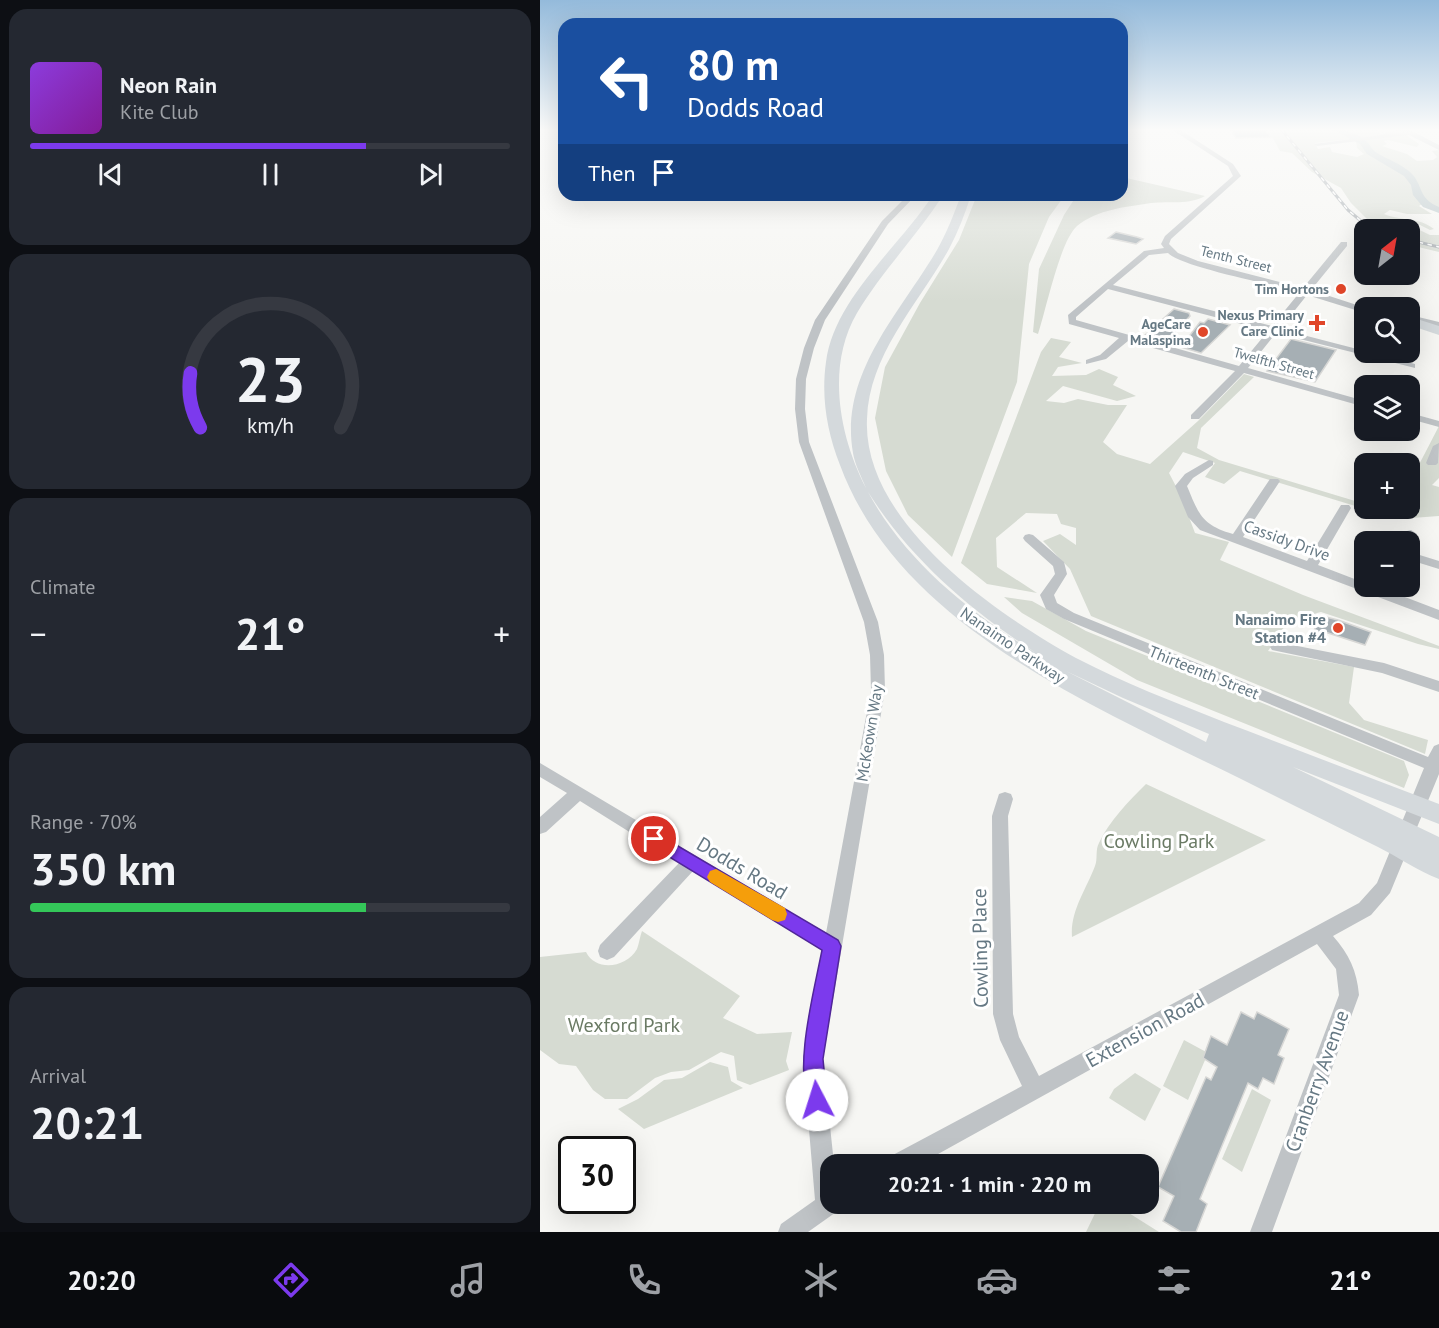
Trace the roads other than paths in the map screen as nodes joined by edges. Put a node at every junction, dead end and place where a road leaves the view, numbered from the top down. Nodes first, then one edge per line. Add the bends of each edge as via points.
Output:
1 (1225, 186) edge
2 (906, 201) edge
3 (933, 201) edge
4 (964, 201) edge
5 (1344, 244) dead end
6 (1169, 250) junction
7 (1106, 286) junction
8 (1305, 291) junction
9 (1354, 303) edge
10 (1354, 307) edge
11 (1420, 322) edge
12 (1439, 327) edge
13 (1274, 329) junction
14 (1125, 338) junction
15 (1089, 362) dead end
16 (1412, 366) dead end
17 (1240, 369) junction
18 (1354, 401) edge
19 (1195, 417) dead end
20 (1420, 419) edge
21 (1439, 424) edge
22 (1439, 446) edge
23 (1209, 463) dead end
24 (1432, 463) dead end
25 (1274, 481) dead end
26 (1345, 507) dead end
27 (1029, 538) dead end
28 (1236, 539) junction
29 (1420, 559) edge
30 (1439, 565) edge
31 (1311, 566) junction
32 (956, 594) junction
33 (1439, 615) edge
34 (1277, 647) dead end
35 (1052, 654) junction
36 (1439, 687) edge
37 (1437, 761) edge
38 (540, 769) edge
39 (578, 793) junction
40 (1005, 799) dead end
41 (1438, 814) edge
42 (540, 827) edge
43 (1383, 830) junction
44 (1433, 856) edge
45 (691, 862) junction
46 (1320, 934) junction
47 (831, 946) junction
48 (607, 951) dead end
49 (1035, 1090) junction
50 (823, 1154) edge
51 (917, 1154) edge
52 (820, 1210) edge
53 (789, 1232) edge
54 (1261, 1232) edge

1 - 6 street via 1168,238 1165,244
2 - 47 street, McKeown Way via 885,223 820,320 801,379 804,442 871,622 877,655 878,690
3 - 32 highway, Nanaimo Parkway via 860,298 845,326 833,358 831,395 835,428 846,465 868,507 905,558 933,585
4 - 32 highway, Nanaimo Parkway via 947,239 879,354 864,388 859,415 863,461 879,495 902,531 938,566
5 - 8 street
6 - 7 street via 1147,253
6 - 8 street, Tenth Street via 1195,264
7 - 13 street
7 - 14 street, Twelfth Street via 1077,310 1072,322
8 - 9 street, Tenth Street
8 - 10 street, Tenth Street
8 - 13 street
11 - 12 highway
13 - 16 street
13 - 17 street
14 - 15 street via 1102,357
14 - 17 street, Twelfth Street
17 - 18 street, Twelfth Street
17 - 19 street
20 - 21 street
22 - 24 street
23 - 28 street, Cassidy Drive via 1181,486 1196,522 1205,530
25 - 28 street
26 - 31 street
27 - 37 street, Thirteenth Street via 1059,566 1061,574 1047,595 1051,606 1069,616
28 - 31 street, Cassidy Drive
29 - 30 street
31 - 33 street, Cassidy Drive
32 - 35 highway, Nanaimo Parkway
32 - 43 highway, Nanaimo Parkway via 1000,638 1069,683
34 - 36 street via 1384,668
35 - 41 highway, Nanaimo Parkway via 1166,708
35 - 43 highway
37 - 46 street, Extension Road via 1384,888 1365,909
38 - 39 street, Dodds Road
39 - 42 street
39 - 45 street, Dodds Road
40 - 49 street, Cowling Place via 1000,816 1003,1014 1010,1040
43 - 44 highway, Nanaimo Parkway
45 - 47 street, Dodds Road
45 - 48 street
46 - 49 street, Extension Road
46 - 54 street, Cranberry Avenue via 1349,975 1349,995
47 - 50 street, McKeown Way via 813,1059
49 - 51 street, Extension Road
52 - 53 street

